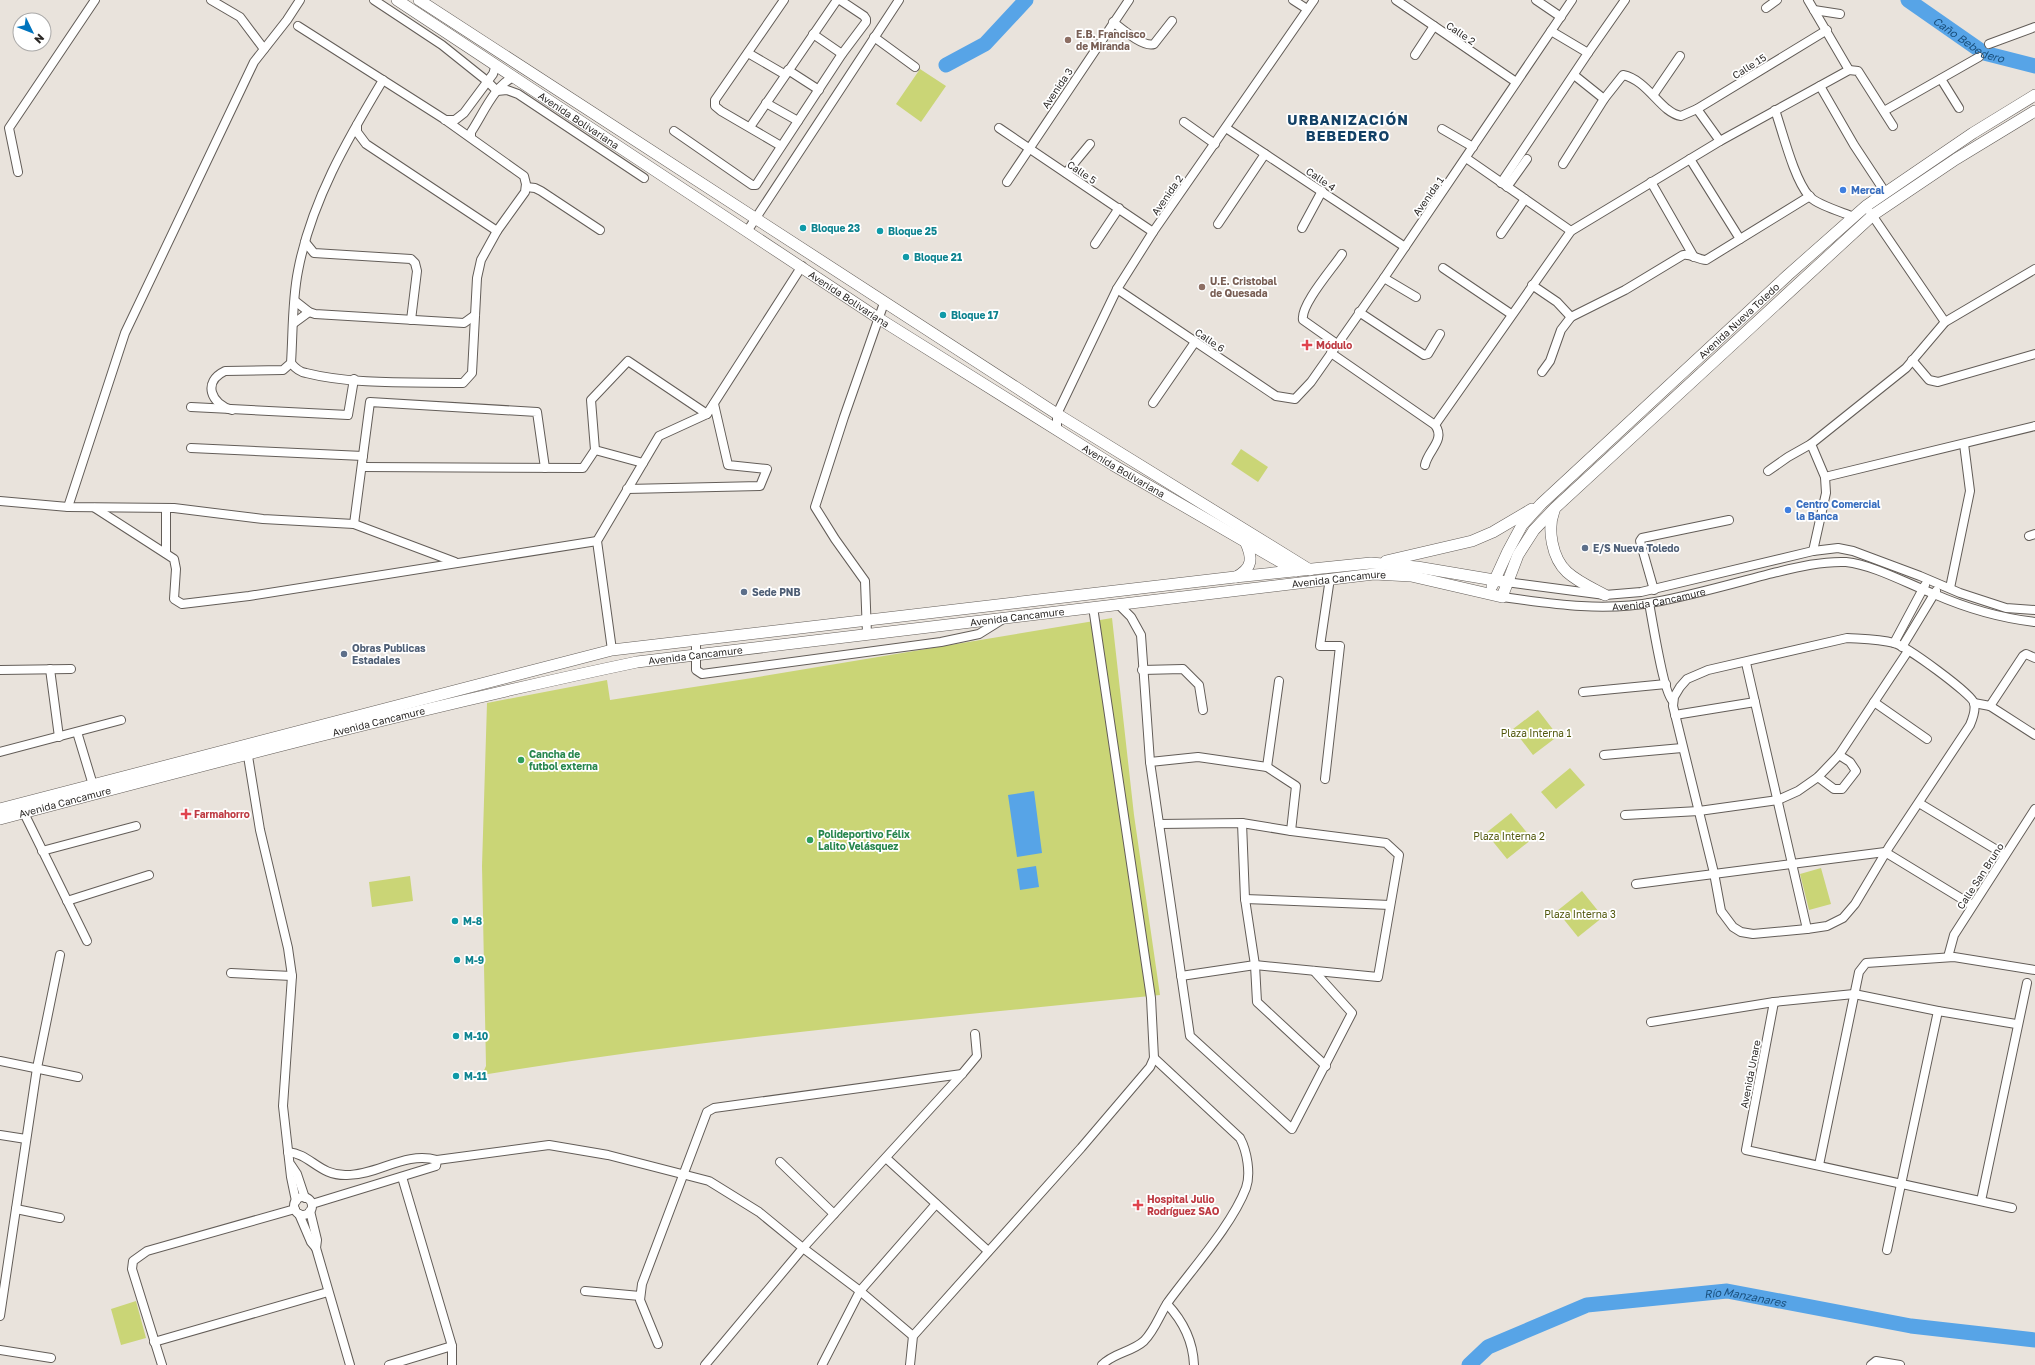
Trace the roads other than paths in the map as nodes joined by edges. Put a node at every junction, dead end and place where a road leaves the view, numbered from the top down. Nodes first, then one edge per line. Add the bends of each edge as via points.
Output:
1 (94, 0) edge
2 (211, 0) edge
3 (300, 0) edge
4 (374, 0) edge
5 (397, 0) edge
6 (419, 0) edge
7 (784, 0) edge
8 (837, 0) edge
9 (840, 0) edge
10 (899, 0) edge
11 (1128, 0) edge
12 (1293, 0) edge
13 (1314, 0) edge
14 (1396, 0) edge
15 (1536, 0) edge
16 (1572, 0) edge
17 (1625, 0) edge
18 (1777, 0) edge
19 (1808, 0) edge
20 (1766, 8) dead end
21 (1307, 9) junction
22 (1814, 10) junction
23 (1840, 14) dead end
24 (1561, 17) junction
25 (1172, 21) dead end
26 (1113, 22) junction
27 (298, 26) dead end
28 (1434, 26) junction
29 (2035, 27) edge
30 (1826, 30) junction
31 (1551, 31) junction
32 (813, 34) junction
33 (874, 37) junction
34 (1989, 44) dead end
35 (264, 49) junction
36 (748, 53) junction
37 (1588, 53) junction
38 (842, 54) junction
39 (1415, 55) dead end
40 (1680, 56) dead end
41 (1979, 57) dead end
42 (492, 62) junction
43 (915, 67) dead end
44 (1849, 70) junction
45 (786, 72) junction
46 (1574, 75) junction
47 (515, 77) junction
48 (1941, 79) junction
49 (383, 80) junction
50 (487, 81) junction
51 (1516, 82) junction
52 (1820, 86) junction
53 (819, 90) junction
54 (497, 91) junction
55 (1654, 94) junction
56 (2035, 95) edge
57 (1604, 99) junction
58 (766, 103) junction
59 (1959, 108) dead end
60 (1697, 109) junction
61 (1775, 110) junction
62 (1884, 111) junction
63 (2035, 111) edge
64 (444, 119) junction
65 (798, 121) junction
66 (358, 122) junction
67 (1184, 122) dead end
68 (1893, 126) dead end
69 (750, 127) junction
70 (999, 128) dead end
71 (1226, 128) junction
72 (1442, 129) dead end
73 (674, 131) dead end
74 (471, 137) junction
75 (1720, 141) junction
76 (1090, 144) dead end
77 (1215, 144) junction
78 (781, 146) junction
79 (1029, 147) junction
80 (1473, 147) junction
81 (1265, 154) junction
82 (1466, 158) junction
83 (1527, 159) dead end
84 (1690, 159) junction
85 (1563, 164) dead end
86 (18, 172) dead end
87 (1066, 173) junction
88 (644, 178) dead end
89 (1007, 182) dead end
90 (1651, 182) junction
91 (1504, 185) junction
92 (526, 187) junction
93 (1322, 192) junction
94 (1885, 192) junction
95 (1810, 196) junction
96 (1524, 199) junction
97 (1119, 208) junction
98 (1869, 211) junction
99 (1854, 216) junction
100 (755, 219) junction
101 (1218, 224) dead end
102 (1302, 228) dead end
103 (600, 230) dead end
104 (748, 230) junction
105 (498, 231) junction
106 (1571, 231) junction
107 (1153, 232) junction
108 (1501, 234) dead end
109 (1740, 239) junction
110 (305, 242) junction
111 (1095, 244) dead end
112 (1405, 247) junction
113 (1342, 254) dead end
114 (1694, 257) junction
115 (802, 266) junction
116 (1443, 268) dead end
117 (2035, 269) edge
118 (1384, 278) junction
119 (1532, 285) junction
120 (1117, 289) junction
121 (1416, 297) dead end
122 (295, 300) junction
123 (884, 303) junction
124 (309, 312) junction
125 (1359, 312) junction
126 (1511, 314) junction
127 (475, 315) junction
128 (1571, 317) junction
129 (878, 318) junction
130 (411, 320) junction
131 (1945, 322) junction
132 (294, 323) junction
133 (464, 323) junction
134 (474, 333) junction
135 (1440, 334) dead end
136 (1194, 342) junction
137 (1337, 344) junction
138 (1331, 353) junction
139 (2035, 354) edge
140 (1912, 360) junction
141 (291, 363) junction
142 (1542, 372) dead end
143 (354, 379) junction
144 (1295, 399) joint
145 (1153, 403) dead end
146 (714, 404) junction
147 (191, 407) dead end
148 (232, 410) junction
149 (707, 414) junction
150 (1057, 414) junction
151 (1042, 420) junction
152 (1435, 425) junction
153 (2035, 426) edge
154 (1057, 430) junction
155 (1812, 444) junction
156 (1964, 444) junction
157 (191, 448) dead end
158 (594, 450) junction
159 (363, 456) junction
160 (643, 463) junction
161 (1425, 465) dead end
162 (362, 467) junction
163 (545, 468) junction
164 (1768, 471) dead end
165 (1825, 477) junction
166 (627, 489) junction
167 (0, 501) edge
168 (1541, 504) junction
169 (68, 508) junction
170 (95, 508) junction
171 (166, 508) junction
172 (1555, 508) junction
173 (1728, 520) dead end
174 (354, 524) junction
175 (597, 541) junction
176 (1245, 541) junction
177 (1813, 551) junction
178 (166, 553) junction
179 (457, 563) junction
180 (1371, 564) junction
181 (1310, 569) junction
182 (1295, 571) junction
183 (1235, 577) junction
184 (1327, 579) junction
185 (1928, 579) junction
186 (1312, 580) junction
187 (1495, 581) junction
188 (1506, 582) junction
189 (1939, 584) junction
190 (1950, 588) junction
191 (1654, 590) junction
192 (1923, 590) junction
193 (1489, 594) junction
194 (1604, 594) junction
195 (1935, 595) junction
196 (1502, 597) junction
197 (1036, 600) junction
198 (1649, 603) junction
199 (1118, 604) junction
200 (1094, 607) junction
201 (1912, 608) junction
202 (2035, 610) edge
203 (1922, 613) junction
204 (1036, 614) junction
205 (1006, 617) junction
206 (867, 620) junction
207 (2035, 622) edge
208 (867, 634) junction
209 (696, 641) junction
210 (1894, 643) junction
211 (1905, 649) junction
212 (612, 650) junction
213 (696, 654) junction
214 (2035, 658) edge
215 (1746, 663) junction
216 (551, 666) junction
217 (50, 669) junction
218 (71, 669) dead end
219 (0, 670) edge
220 (1142, 670) junction
221 (554, 679) junction
222 (1279, 681) dead end
223 (1666, 684) junction
224 (1583, 692) dead end
225 (1674, 701) junction
226 (1755, 702) junction
227 (1874, 702) junction
228 (1974, 704) junction
229 (1990, 706) junction
230 (1203, 710) dead end
231 (1675, 715) junction
232 (121, 720) dead end
233 (77, 732) junction
234 (2035, 735) edge
235 (59, 737) junction
236 (1927, 739) dead end
237 (1682, 748) junction
238 (247, 750) junction
239 (0, 752) edge
240 (1604, 755) dead end
241 (1839, 755) junction
242 (1150, 762) junction
243 (1268, 767) junction
244 (1818, 777) junction
245 (1325, 779) dead end
246 (93, 785) junction
247 (1778, 800) junction
248 (1918, 803) junction
249 (0, 809) edge
250 (2035, 809) edge
251 (1699, 811) junction
252 (24, 813) junction
253 (1625, 815) dead end
254 (0, 819) edge
255 (1242, 823) junction
256 (1159, 824) junction
257 (136, 826) dead end
258 (1290, 831) junction
259 (42, 851) junction
260 (1885, 852) junction
261 (2005, 855) junction
262 (1792, 864) junction
263 (1714, 873) junction
264 (149, 875) dead end
265 (1636, 884) dead end
266 (1245, 899) junction
267 (67, 901) junction
268 (1390, 905) junction
269 (1972, 905) junction
270 (1807, 929) junction
271 (87, 941) dead end
272 (60, 955) dead end
273 (1948, 957) junction
274 (1255, 965) junction
275 (2035, 970) edge
276 (1314, 971) junction
277 (231, 973) dead end
278 (292, 976) junction
279 (1181, 976) junction
280 (2026, 982) dead end
281 (1854, 994) junction
282 (1774, 1002) junction
283 (1938, 1011) junction
284 (1651, 1022) dead end
285 (2016, 1024) junction
286 (975, 1034) dead end
287 (1154, 1058) junction
288 (0, 1061) edge
289 (1326, 1066) junction
290 (37, 1068) junction
291 (962, 1074) junction
292 (78, 1077) dead end
293 (0, 1135) edge
294 (26, 1139) junction
295 (288, 1152) junction
296 (886, 1158) junction
297 (437, 1160) junction
298 (780, 1162) dead end
299 (290, 1164) junction
300 (1819, 1165) junction
301 (682, 1174) junction
302 (402, 1177) junction
303 (1902, 1183) junction
304 (305, 1198) junction
305 (1981, 1201) junction
306 (936, 1204) junction
307 (296, 1208) junction
308 (311, 1208) junction
309 (2012, 1208) dead end
310 (16, 1209) junction
311 (834, 1214) junction
312 (60, 1218) dead end
313 (316, 1248) junction
314 (803, 1248) junction
315 (1887, 1250) dead end
316 (988, 1251) junction
317 (585, 1291) dead end
318 (860, 1291) junction
319 (328, 1292) junction
320 (640, 1296) junction
321 (1167, 1304) junction
322 (0, 1316) edge
323 (913, 1336) junction
324 (154, 1342) junction
325 (658, 1344) dead end
326 (452, 1346) junction
327 (0, 1350) edge
328 (51, 1358) dead end
329 (162, 1365) edge
330 (350, 1365) edge
331 (389, 1365) edge
332 (452, 1365) edge
333 (704, 1365) edge
334 (822, 1365) edge
335 (910, 1365) edge
336 (1102, 1365) edge
337 (1194, 1365) edge
338 (1872, 1365) edge
339 (1900, 1365) edge

1 - 86 street via 9,128
2 - 35 street via 240,17
3 - 35 street
4 - 50 street via 442,45
5 - 42 main road, Avenida Bolivariana
6 - 100 main road, Avenida Bolivariana
7 - 36 street
8 - 32 street
9 - 38 street via 866,19
10 - 33 street
11 - 26 street, Avenida 3
12 - 21 street
13 - 21 street, Avenida 2
14 - 28 street, Calle 2
15 - 24 street
16 - 24 street, Avenida 1
17 - 37 street
18 - 20 street
19 - 22 street
21 - 71 street, Avenida 2
22 - 23 street
22 - 30 street
24 - 31 street, Avenida 1
25 - 26 street via 1151,45 1142,43
26 - 79 street, Avenida 3
27 - 49 street
28 - 39 street
28 - 51 street, Calle 2
29 - 34 street
30 - 44 street
30 - 60 street, Calle 15
31 - 37 street
31 - 51 street, Avenida 1
32 - 38 street
32 - 45 street
33 - 43 street
33 - 100 street
35 - 169 street via 254,62 125,333
36 - 45 street
36 - 69 street via 715,100 715,106
37 - 46 street
38 - 53 street
40 - 55 street
41 - 48 street
42 - 47 main road, Avenida Bolivariana
42 - 50 street via 495,68
44 - 52 street
44 - 62 street via 1858,71
45 - 53 street
45 - 58 street
46 - 57 street
46 - 91 street
47 - 54 street via 505,81
47 - 104 main road, Avenida Bolivariana
48 - 59 street
48 - 62 street
49 - 64 street
49 - 66 street
50 - 54 street
50 - 64 street via 459,118 450,121
51 - 80 street, Avenida 1
52 - 61 street
52 - 94 street
53 - 65 street
54 - 74 street via 471,132
54 - 88 street via 507,90 518,94
55 - 57 street via 1630,76 1623,75
55 - 60 street, Calle 15 via 1669,112 1681,116
56 - 94 main road, Avenida Nueva Toledo
57 - 85 street
58 - 65 street
58 - 69 street
60 - 75 street
61 - 75 street
61 - 95 street via 1795,170
62 - 68 street
63 - 98 main road, Avenida Nueva Toledo
64 - 74 street
65 - 78 street
66 - 105 street via 357,132 366,144
66 - 110 street via 313,214
67 - 77 street
69 - 78 street
70 - 79 street, Calle 5
71 - 77 street, Avenida 2
71 - 81 street, Calle 4
72 - 80 street
73 - 78 street via 752,185 758,182
74 - 92 street via 524,176
75 - 84 street
76 - 87 street
77 - 107 street, Avenida 2
79 - 87 street, Calle 5
79 - 89 street, Avenida 3
80 - 82 street, Avenida 1
81 - 93 street, Calle 4
81 - 101 street
82 - 91 street
82 - 112 street, Avenida 1
83 - 91 street
84 - 90 street
84 - 109 street
87 - 97 street, Calle 5
90 - 106 street
90 - 114 street
91 - 96 street
92 - 103 street via 541,191
92 - 105 street
93 - 102 street
93 - 112 street, Calle 4
94 - 98 main road, Avenida Nueva Toledo
95 - 99 street
95 - 109 street
96 - 106 street
96 - 108 street
97 - 107 street, Calle 5
97 - 111 street
98 - 99 main road, Avenida Nueva Toledo
98 - 131 street
98 - 172 main road, Avenida Nueva Toledo
99 - 168 main road, Avenida Nueva Toledo
100 - 104 street
100 - 123 main road, Avenida Bolivariana
104 - 115 main road, Avenida Bolivariana
105 - 127 street via 481,260 477,278
106 - 119 street
107 - 120 street, Avenida 2
109 - 114 street via 1706,260
110 - 122 street
110 - 130 street via 314,253 411,259 416,271
112 - 118 street, Avenida 1
113 - 137 street via 1308,302 1302,316 1303,320
114 - 128 street via 1683,255 1624,290
115 - 129 main road, Avenida Bolivariana
115 - 146 street
116 - 126 street
117 - 131 street
118 - 121 street
118 - 125 street, Avenida 1
119 - 126 street
119 - 128 street via 1557,302
120 - 136 street, Calle 6
120 - 150 street, Avenida 2
122 - 124 street
122 - 132 street
123 - 129 street
123 - 150 main road, Avenida Bolivariana
124 - 130 street
124 - 132 street
125 - 135 street via 1424,355 1428,354
125 - 137 street, Avenida 1
126 - 152 street
127 - 133 street
127 - 134 street
128 - 142 street via 1561,330 1550,361
129 - 151 main road, Avenida Bolivariana
129 - 206 street via 816,507 865,581
130 - 133 street
131 - 140 street
132 - 141 street
133 - 134 street
134 - 143 street via 472,373 463,383
136 - 144 street, Calle 6 via 1276,396
136 - 145 street
137 - 138 street, Avenida 1
138 - 144 street, Avenida 1 via 1311,382
138 - 152 street
139 - 140 street via 1938,382 1929,380
140 - 155 street
141 - 143 street via 305,373
141 - 148 street via 283,370 221,373 214,380 213,395 218,403
143 - 148 street via 348,415
146 - 149 street
146 - 166 street via 728,465 768,469 760,486
147 - 148 street
149 - 158 street via 628,361 591,400
149 - 160 street via 659,436
150 - 151 street
150 - 154 street
150 - 181 main road, Avenida Bolivariana
151 - 154 main road, Avenida Bolivariana
152 - 161 street via 1438,440
153 - 156 street
154 - 176 main road, Avenida Bolivariana
155 - 164 street via 1788,456
155 - 165 street
156 - 165 street
156 - 190 street via 1970,491
157 - 159 street
158 - 160 street
158 - 163 street via 583,468
159 - 162 street
159 - 163 street via 370,402 537,412
160 - 166 street
162 - 163 street
162 - 174 street
165 - 177 street via 1826,493
166 - 175 street
167 - 169 street
168 - 180 main road via 1472,541
168 - 187 main road, Avenida Nueva Toledo via 1522,525
169 - 170 street
170 - 171 street
170 - 178 street
171 - 174 street via 263,519
171 - 178 street
172 - 188 main road, Avenida Nueva Toledo via 1534,530 1518,555
172 - 194 main road via 1550,521 1560,561 1566,571 1578,581
173 - 191 street via 1642,538 1640,541
174 - 179 street
175 - 179 street
175 - 212 street
176 - 182 main road, Avenida Bolivariana
176 - 183 main road via 1250,550 1251,562 1249,568
177 - 185 street, Avenida Cancamure via 1838,548 1853,551
177 - 191 street, Avenida Cancamure
178 - 179 street via 176,562 174,599 182,604
180 - 181 main road, Avenida Cancamure
180 - 187 main road, Avenida Cancamure via 1417,567
181 - 182 main road, Avenida Cancamure
181 - 184 main road, Avenida Bolivariana
182 - 183 main road, Avenida Cancamure
182 - 186 main road, Avenida Bolivariana
183 - 197 main road, Avenida Cancamure
184 - 186 main road, Avenida Cancamure
184 - 193 main road, Avenida Cancamure via 1374,574 1411,576
184 - 245 street via 1320,646 1340,646
185 - 189 street, Avenida Cancamure
185 - 192 street
186 - 199 main road, Avenida Cancamure
187 - 188 main road, Avenida Cancamure
187 - 193 main road, Avenida Nueva Toledo
188 - 194 street, Avenida Cancamure
188 - 196 main road, Avenida Nueva Toledo
189 - 190 street, Avenida Cancamure
189 - 195 street
190 - 202 street via 2006,608
191 - 194 street, Avenida Cancamure
192 - 195 street, Avenida Cancamure
192 - 198 street, Avenida Cancamure via 1878,571 1847,562 1812,564
192 - 201 street
193 - 196 main road, Avenida Cancamure
195 - 203 street
195 - 207 street, Avenida Cancamure via 2007,619
196 - 198 street, Avenida Cancamure via 1540,603 1608,608
197 - 204 street
197 - 206 main road, Avenida Cancamure
198 - 223 street
199 - 200 main road, Avenida Cancamure
199 - 220 street via 1131,617 1141,635
200 - 204 main road, Avenida Cancamure
200 - 287 street via 1151,998
201 - 203 street
201 - 210 street
203 - 211 street
204 - 205 main road, Avenida Cancamure
205 - 208 main road, Avenida Cancamure
205 - 213 street via 979,634 941,642 702,674 696,670
206 - 208 street
206 - 209 main road, Avenida Cancamure
208 - 213 main road, Avenida Cancamure
209 - 212 main road, Avenida Cancamure
209 - 213 street
210 - 211 street
210 - 215 street via 1847,638
211 - 227 street
211 - 228 street via 1966,693
212 - 216 main road, Avenida Cancamure
213 - 221 main road, Avenida Cancamure via 637,662
214 - 229 street via 2026,654 2023,656
215 - 225 street via 1708,670 1687,679
215 - 226 street
216 - 221 street
216 - 238 main road, Avenida Cancamure
217 - 218 street
217 - 219 street
217 - 235 street
220 - 230 street via 1183,669 1199,685
220 - 242 street
221 - 238 main road, Avenida Cancamure
222 - 243 street
223 - 224 street
223 - 225 street via 1669,697
225 - 231 street
226 - 231 street
226 - 247 street
227 - 236 street
227 - 241 street
228 - 229 street
228 - 248 street via 1970,724
229 - 234 street
231 - 237 street
232 - 233 street
233 - 235 street
233 - 246 street
235 - 239 street
237 - 240 street
237 - 251 street
238 - 246 main road, Avenida Cancamure
238 - 252 main road, Avenida Cancamure
238 - 278 street via 260,830 288,948
241 - 244 street
241 - 244 street via 1850,762 1856,771 1842,789 1834,789
242 - 243 street via 1198,757
242 - 256 street
243 - 258 street via 1296,786
244 - 247 street via 1798,791
246 - 249 main road, Avenida Cancamure
247 - 251 street
247 - 262 street
248 - 260 street
248 - 261 street
250 - 261 street, Calle San Bruno
251 - 253 street
251 - 263 street
252 - 254 main road, Avenida Cancamure
252 - 259 street
255 - 256 street
255 - 258 street
255 - 266 street
256 - 279 street
257 - 259 street
258 - 268 street via 1386,843 1399,855
259 - 267 street
260 - 262 street
260 - 269 street
260 - 270 street via 1855,904 1843,918 1827,926
261 - 269 street, Calle San Bruno
262 - 263 street
262 - 270 street
263 - 265 street
263 - 270 street via 1721,911 1733,927 1741,932 1753,934
264 - 267 street
266 - 268 street
266 - 274 street
267 - 271 street
268 - 276 street via 1378,977
269 - 273 street, Calle San Bruno via 1954,935
272 - 290 street
273 - 275 street
273 - 281 street via 1866,963 1859,972
274 - 276 street
274 - 279 street
274 - 289 street via 1257,1002
276 - 289 street via 1352,1013
277 - 278 street
278 - 295 street via 283,1106
279 - 289 street via 1190,1036 1292,1129
280 - 285 street
281 - 282 street
281 - 283 street
281 - 300 street
282 - 284 street
282 - 300 street, Avenida Unare via 1746,1150
283 - 285 street
283 - 303 street
285 - 305 street
286 - 291 street via 977,1056
287 - 316 street via 1145,1073 1081,1148
287 - 321 street via 1240,1138 1244,1147 1248,1175 1246,1188 1230,1218
288 - 290 street
290 - 292 street
290 - 294 street
291 - 296 street
291 - 301 street via 714,1108 707,1112
293 - 294 street
294 - 310 street
295 - 297 street via 297,1153 324,1172 338,1175 351,1175 414,1157
295 - 299 street
296 - 306 street
296 - 311 street
297 - 301 street via 549,1145 608,1155
297 - 302 street via 436,1166
298 - 311 street
299 - 304 street via 297,1174
299 - 307 street
300 - 303 street
301 - 314 street via 709,1181 738,1198
301 - 320 street via 642,1284
302 - 308 street
302 - 326 street
303 - 305 street
303 - 315 street
304 - 307 street
304 - 308 street
305 - 309 street
306 - 316 street
306 - 318 street
307 - 308 street via 305,1215
307 - 313 street
307 - 324 street via 147,1251 133,1261 132,1269
308 - 313 street
310 - 312 street
310 - 322 street
311 - 314 street
313 - 319 street
314 - 318 street
314 - 333 street
316 - 323 street
317 - 320 street
318 - 323 street
318 - 334 street
319 - 324 street
319 - 330 street
320 - 325 street
321 - 336 street via 1144,1340
321 - 337 street via 1177,1314 1189,1336
323 - 335 street
324 - 329 street
326 - 331 street
326 - 332 street
327 - 328 street
338 - 339 street via 1876,1361

